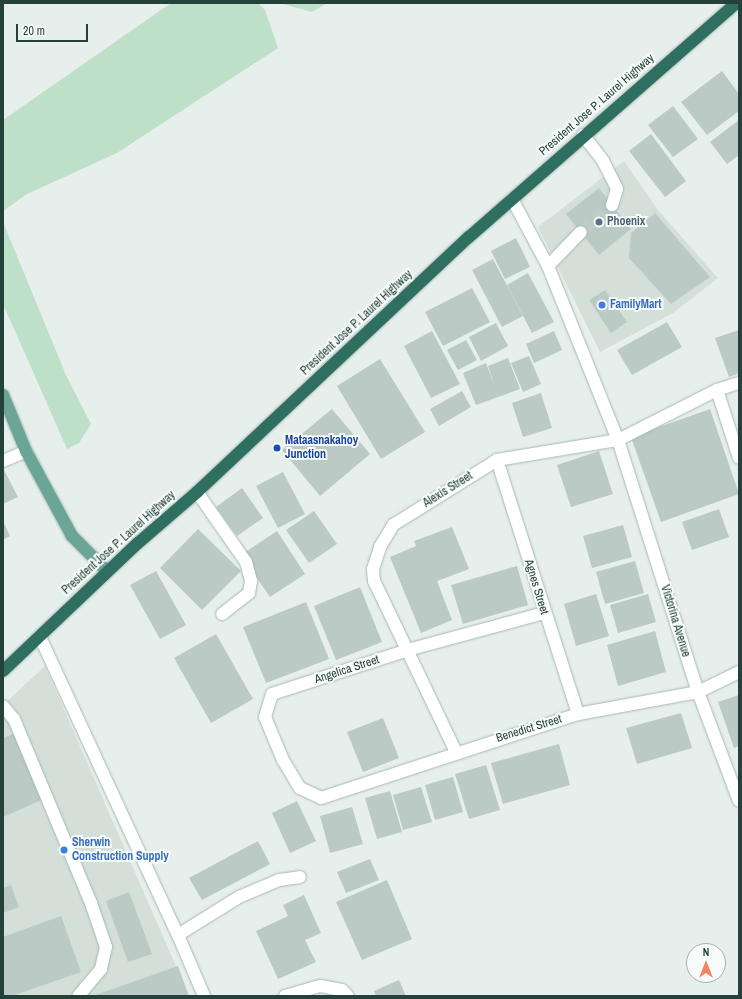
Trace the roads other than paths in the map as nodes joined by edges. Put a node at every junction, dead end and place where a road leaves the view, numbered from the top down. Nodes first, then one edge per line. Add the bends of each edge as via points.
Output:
1 (736, 3) edge
2 (583, 135) junction
3 (512, 199) junction
4 (612, 205) tunnel mouth
5 (581, 232) tunnel mouth
6 (548, 266) junction
7 (739, 383) edge
8 (717, 390) junction
9 (3, 395) edge
10 (618, 440) junction
11 (26, 452) junction
12 (739, 458) edge
13 (497, 460) junction
14 (3, 461) edge
15 (196, 492) junction
16 (108, 571) junction
17 (544, 613) junction
18 (222, 614) dead end
19 (40, 637) junction
20 (408, 650) junction
21 (3, 671) edge
22 (739, 672) edge
23 (698, 692) junction
24 (3, 706) edge
25 (578, 714) junction
26 (456, 752) junction
27 (321, 798) joint
28 (738, 798) edge
29 (300, 877) dead end
30 (178, 936) junction
31 (78, 996) edge
32 (204, 996) edge
33 (285, 996) edge
34 (348, 996) edge

1 - 2 highway, President Jose P. Laurel Highway
2 - 3 highway, President Jose P. Laurel Highway
2 - 4 street via 603,161 617,189
3 - 6 street, Victorina Avenue
3 - 15 highway, President Jose P. Laurel Highway
5 - 6 street
6 - 10 street, Victorina Avenue
7 - 8 street, Alexis Street
8 - 10 street, Alexis Street
8 - 12 street
9 - 11 main road
10 - 13 street, Alexis Street
10 - 23 street, Victorina Avenue
11 - 14 street
11 - 16 main road via 72,536
13 - 17 street, Agnes Street
13 - 20 street, Alexis Street via 393,525 380,547 374,569 374,581
15 - 16 highway, President Jose P. Laurel Highway
15 - 18 street via 246,562 251,582 249,593
16 - 19 highway, President Jose P. Laurel Highway
17 - 20 street, Angelica Street
17 - 25 street, Agnes Street
19 - 21 highway, President Jose P. Laurel Highway
19 - 30 street
20 - 26 street, Alexis Street
20 - 27 street, Angelica Street via 272,694 265,717 283,760 300,788
22 - 23 street, Benedict Street
23 - 25 street, Benedict Street
23 - 28 street, Victorina Avenue
24 - 31 street via 14,719 91,903 106,947 101,969 85,991
25 - 26 street, Benedict Street
26 - 27 street, Benedict Street
29 - 30 street via 279,880 240,897
30 - 32 street
33 - 34 street via 321,986 342,990

